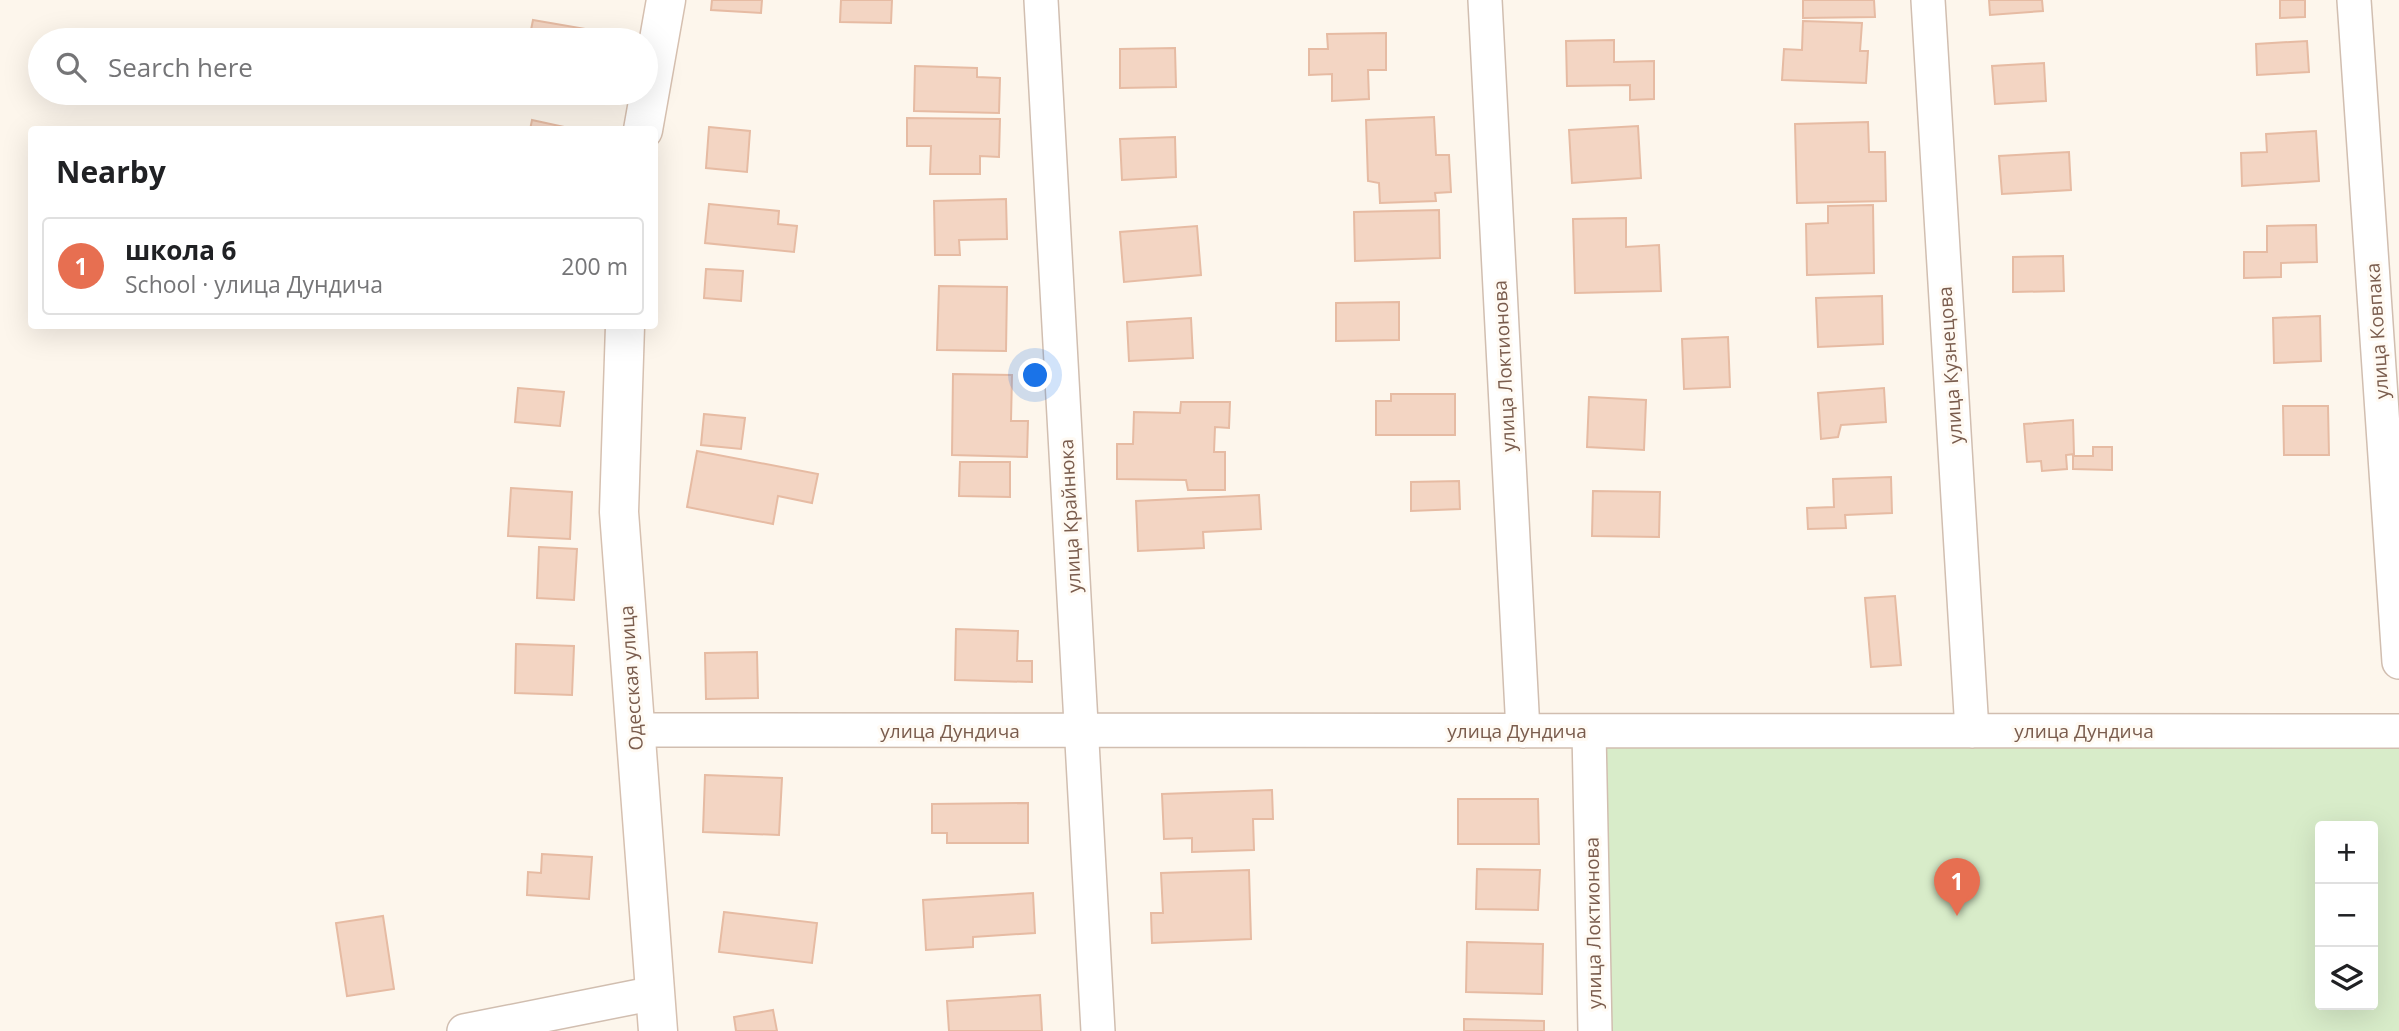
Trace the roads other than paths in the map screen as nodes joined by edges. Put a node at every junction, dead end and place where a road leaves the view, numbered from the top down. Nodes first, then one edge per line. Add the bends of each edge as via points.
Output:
1 (666, 0) edge
2 (1041, 0) edge
3 (1485, 0) edge
4 (1927, 0) edge
5 (2354, 0) edge
6 (658, 45) edge
7 (647, 105) edge
8 (644, 126) edge
9 (625, 329) edge
10 (2399, 662) edge
11 (635, 730) junction
12 (1082, 731) junction
13 (1523, 731) junction
14 (1589, 731) junction
15 (1972, 731) junction
16 (2399, 732) edge
17 (655, 993) junction
18 (464, 1031) edge
19 (657, 1031) edge
20 (1098, 1031) edge
21 (1595, 1031) edge

1 - 6 main road
2 - 12 street, улица Крайнюка
3 - 13 street, улица Локтионова
4 - 15 street, улица Кузнецова
5 - 10 street, улица Ковпака
7 - 8 main road
9 - 11 main road, Одесская улица via 619,512
11 - 12 street, улица Дундича
11 - 17 main road, Одесская улица
12 - 13 street, улица Дундича
12 - 20 street, улица Крайнюка
13 - 14 street, улица Дундича
14 - 15 street, улица Дундича
14 - 21 street, улица Локтионова
15 - 16 street, улица Дундича
17 - 18 street
17 - 19 main road, Одесская улица

